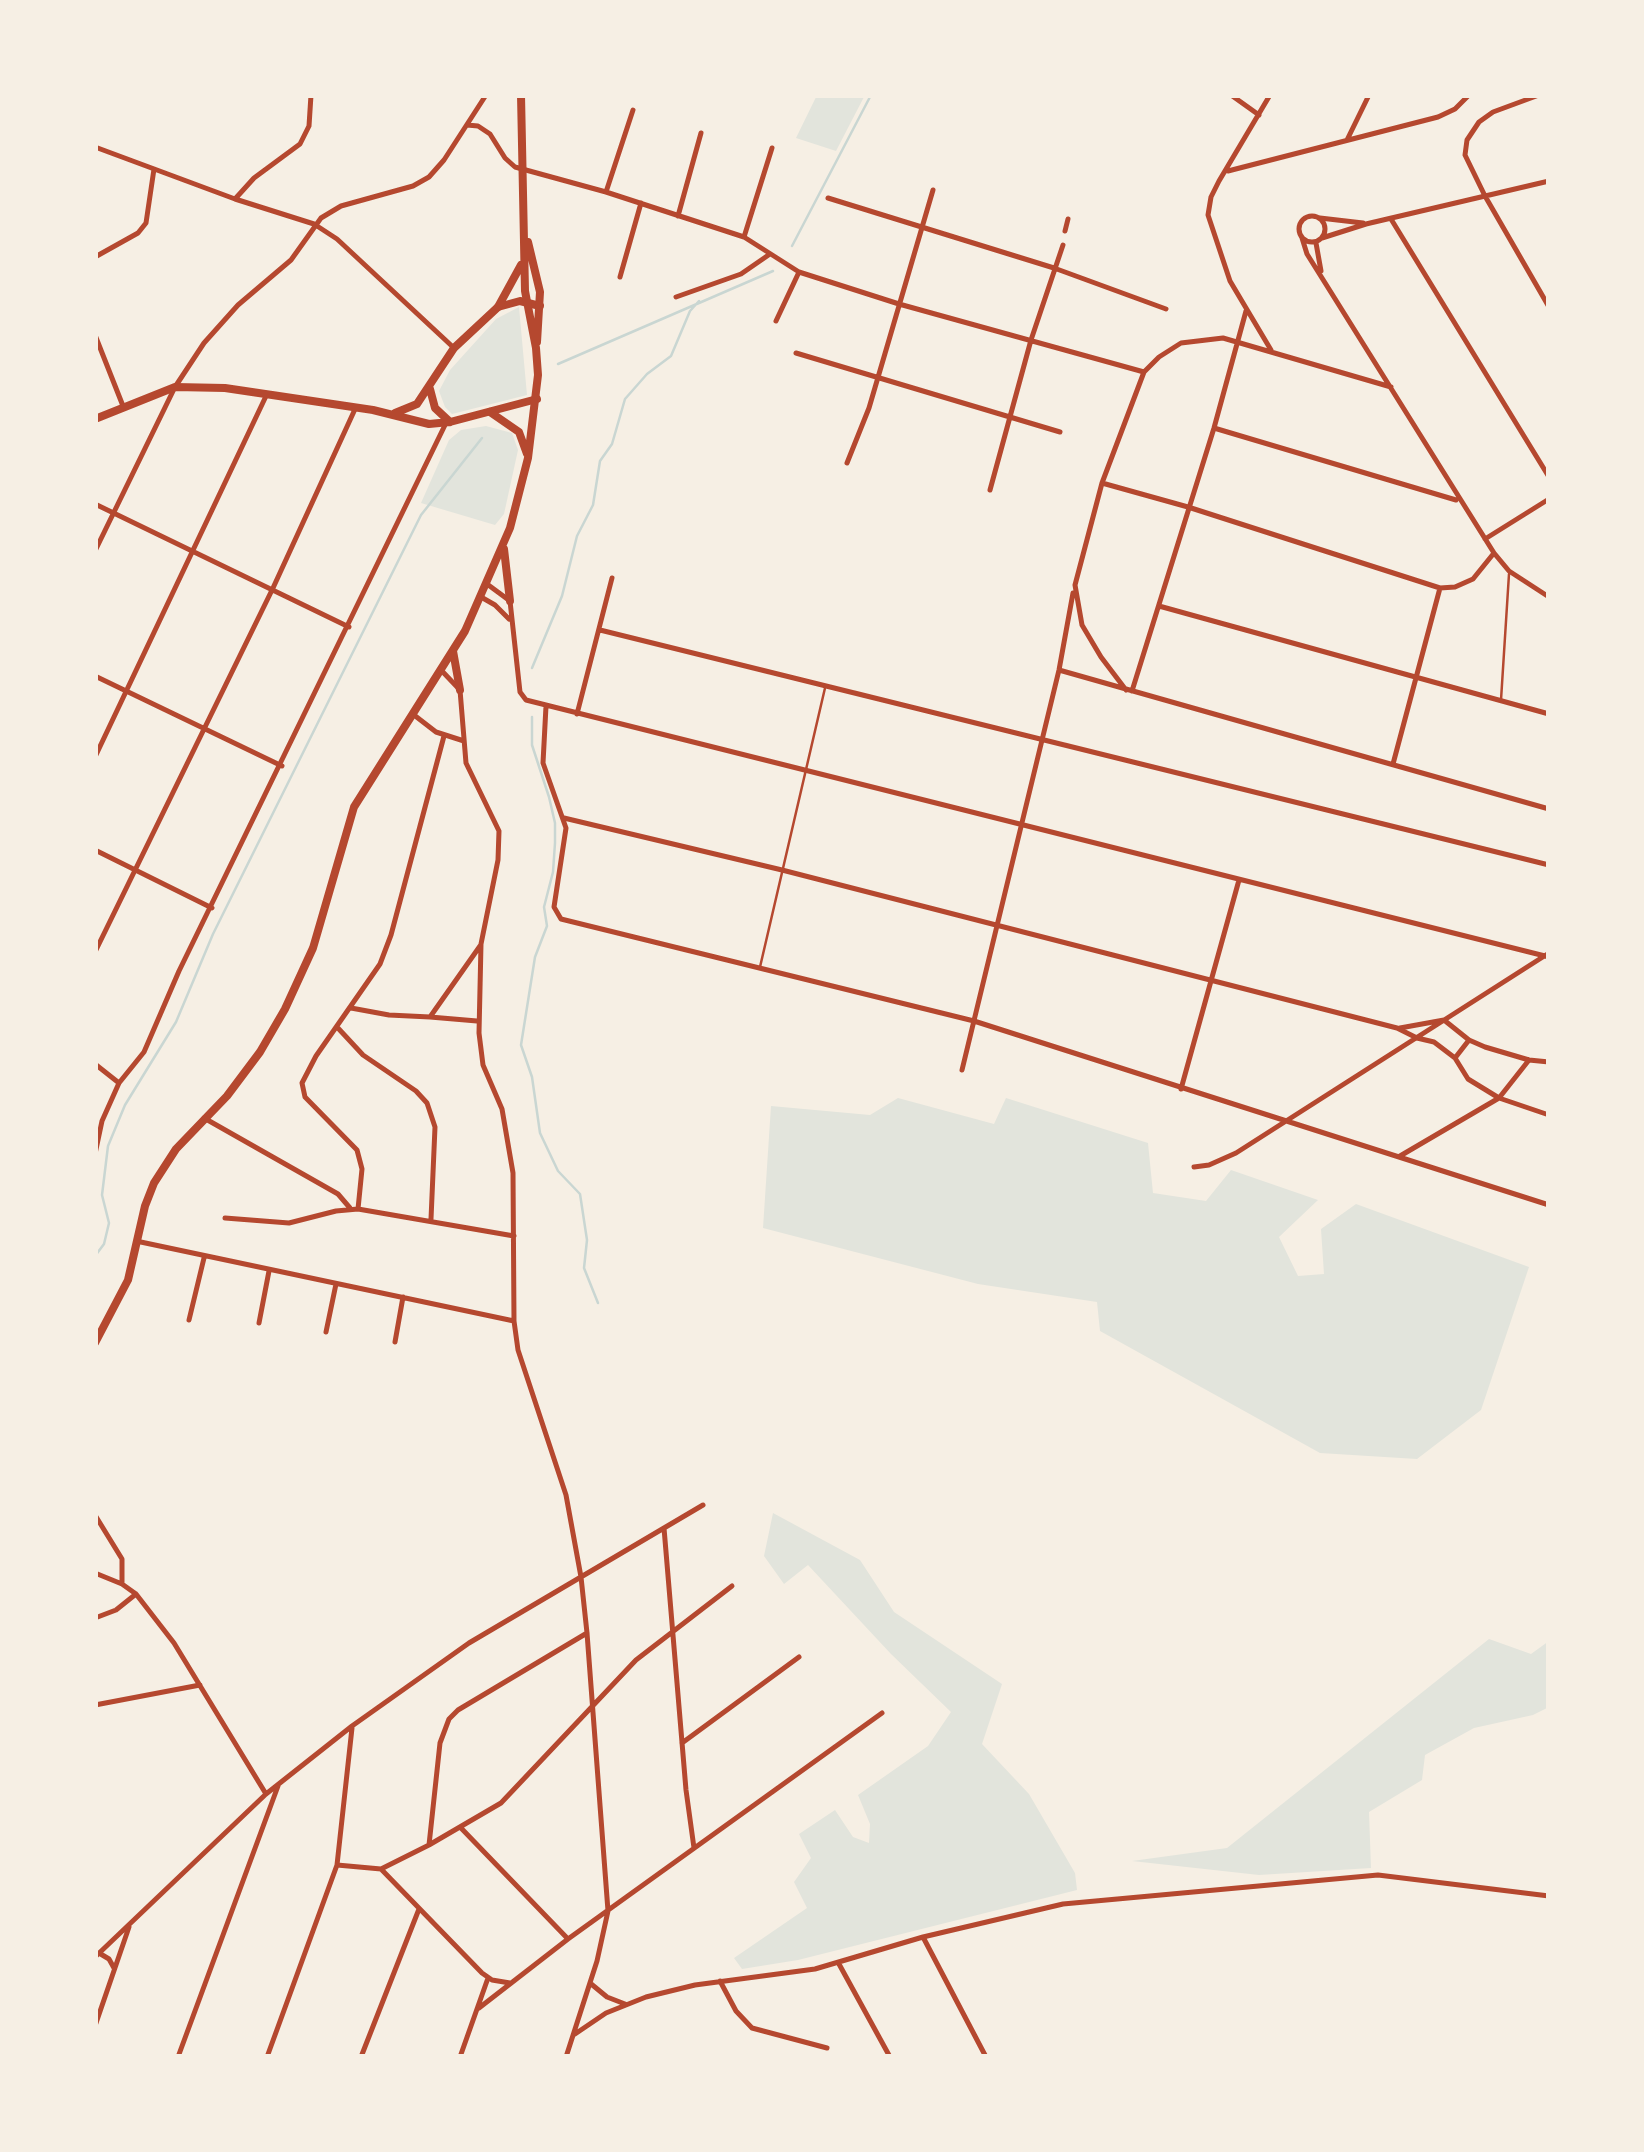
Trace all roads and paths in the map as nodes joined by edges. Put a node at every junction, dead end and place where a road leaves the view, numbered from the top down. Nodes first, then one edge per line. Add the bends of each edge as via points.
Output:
1 (310, 95) edge
2 (486, 95) edge
3 (521, 95) edge
4 (1231, 95) edge
5 (1270, 95) edge
6 (1369, 95) edge
7 (1469, 95) edge
8 (1539, 95) edge
9 (632, 110) dead end
10 (1259, 115) junction
11 (468, 125) junction
12 (701, 133) dead end
13 (1346, 140) junction
14 (95, 147) edge
15 (772, 148) dead end
16 (502, 151) junction
17 (521, 154) junction
18 (154, 169) junction
19 (521, 169) junction
20 (1225, 171) junction
21 (1549, 181) edge
22 (932, 190) dead end
23 (606, 192) junction
24 (1485, 196) junction
25 (828, 198) dead end
26 (235, 199) junction
27 (640, 203) junction
28 (678, 216) junction
29 (1318, 218) junction
30 (1068, 219) dead end
31 (1391, 220) junction
32 (314, 224) junction
33 (1366, 224) junction
34 (923, 227) junction
35 (1065, 230) dead end
36 (525, 233) junction
37 (744, 237) junction
38 (1302, 238) junction
39 (1319, 240) junction
40 (1063, 245) dead end
41 (770, 254) junction
42 (524, 256) junction
43 (95, 257) edge
44 (1054, 268) junction
45 (799, 272) junction
46 (1322, 274) junction
47 (620, 277) dead end
48 (676, 297) dead end
49 (527, 302) junction
50 (898, 304) junction
51 (540, 306) junction
52 (498, 307) junction
53 (1549, 307) edge
54 (1166, 308) dead end
55 (1246, 311) junction
56 (776, 320) dead end
57 (95, 336) edge
58 (1031, 340) junction
59 (1240, 340) junction
60 (454, 348) junction
61 (536, 348) junction
62 (1270, 350) junction
63 (796, 353) dead end
64 (1144, 372) junction
65 (878, 377) junction
66 (175, 386) junction
67 (1391, 388) junction
68 (430, 389) junction
69 (266, 394) junction
70 (536, 400) junction
71 (124, 406) junction
72 (356, 408) junction
73 (490, 412) junction
74 (390, 414) junction
75 (1009, 417) junction
76 (95, 419) edge
77 (448, 423) junction
78 (1214, 428) junction
79 (1060, 432) dead end
80 (528, 458) junction
81 (846, 464) dead end
82 (1549, 477) edge
83 (1102, 483) junction
84 (990, 490) dead end
85 (1549, 499) edge
86 (1458, 501) junction
87 (95, 504) edge
88 (1188, 507) junction
89 (114, 512) junction
90 (1485, 539) junction
91 (504, 545) junction
92 (193, 550) junction
93 (95, 551) edge
94 (1494, 553) junction
95 (1509, 571) junction
96 (612, 578) dead end
97 (487, 584) junction
98 (1074, 585) junction
99 (273, 588) junction
100 (1440, 588) junction
101 (1549, 596) edge
102 (481, 597) junction
103 (510, 601) junction
104 (1159, 606) junction
105 (511, 622) junction
106 (349, 627) junction
107 (600, 630) junction
108 (453, 651) junction
109 (441, 670) junction
110 (1059, 670) junction
111 (95, 676) edge
112 (1416, 678) junction
113 (825, 686) junction
114 (460, 690) junction
115 (1129, 691) junction
116 (127, 692) junction
117 (1501, 702) junction
118 (546, 706) junction
119 (412, 714) junction
120 (577, 714) junction
121 (1549, 714) edge
122 (204, 728) junction
123 (444, 736) junction
124 (464, 741) junction
125 (1041, 742) junction
126 (95, 756) edge
127 (1392, 764) junction
128 (282, 766) junction
129 (804, 770) junction
130 (1549, 809) edge
131 (564, 818) junction
132 (1022, 825) junction
133 (95, 850) edge
134 (1549, 866) edge
135 (136, 870) junction
136 (782, 870) junction
137 (1238, 880) junction
138 (212, 908) junction
139 (998, 925) junction
140 (482, 944) junction
141 (95, 952) edge
142 (1547, 956) edge
143 (760, 969) junction
144 (1210, 979) junction
145 (351, 1008) junction
146 (430, 1017) junction
147 (1444, 1020) junction
148 (479, 1021) junction
149 (974, 1022) junction
150 (336, 1027) junction
151 (1398, 1028) junction
152 (1417, 1038) junction
153 (1469, 1040) junction
154 (1454, 1058) junction
155 (1529, 1060) junction
156 (1549, 1062) edge
157 (95, 1064) edge
158 (962, 1070) dead end
159 (119, 1082) junction
160 (1181, 1089) junction
161 (1500, 1098) junction
162 (1549, 1114) edge
163 (204, 1118) junction
164 (99, 1119) edge
165 (1288, 1119) junction
166 (95, 1154) edge
167 (1400, 1156) junction
168 (1194, 1168) dead end
169 (1549, 1206) edge
170 (354, 1209) junction
171 (225, 1218) dead end
172 (431, 1220) junction
173 (514, 1236) junction
174 (136, 1241) junction
175 (204, 1258) junction
176 (268, 1271) junction
177 (336, 1284) junction
178 (403, 1297) junction
179 (189, 1320) dead end
180 (514, 1320) junction
181 (259, 1324) dead end
182 (326, 1332) dead end
183 (395, 1342) dead end
184 (95, 1343) edge
185 (703, 1506) dead end
186 (95, 1514) edge
187 (664, 1528) junction
188 (95, 1573) edge
189 (581, 1576) junction
190 (122, 1584) junction
191 (732, 1586) dead end
192 (136, 1594) junction
193 (95, 1618) edge
194 (672, 1629) junction
195 (586, 1633) junction
196 (799, 1657) dead end
197 (200, 1685) junction
198 (95, 1705) edge
199 (591, 1710) junction
200 (882, 1714) dead end
201 (352, 1726) junction
202 (682, 1742) junction
203 (279, 1783) junction
204 (266, 1794) junction
205 (461, 1828) junction
206 (429, 1846) junction
207 (694, 1848) junction
208 (337, 1864) junction
209 (380, 1869) junction
210 (1549, 1896) edge
211 (418, 1910) junction
212 (608, 1911) junction
213 (130, 1924) junction
214 (924, 1937) junction
215 (568, 1939) junction
216 (97, 1955) edge
217 (839, 1964) junction
218 (115, 1971) junction
219 (488, 1978) junction
220 (720, 1981) junction
221 (510, 1983) junction
222 (590, 1983) junction
223 (625, 2004) junction
224 (478, 2008) junction
225 (95, 2026) edge
226 (574, 2035) junction
227 (827, 2048) dead end
228 (178, 2057) edge
229 (267, 2057) edge
230 (360, 2057) edge
231 (460, 2057) edge
232 (566, 2057) edge
233 (890, 2057) edge
234 (986, 2057) edge

1 - 26 street via 309,126 300,144
2 - 11 street
3 - 17 main road
4 - 10 street
5 - 10 street
6 - 13 street
7 - 13 street via 1438,117
8 - 24 street via 1493,112 1471,132 1466,155
9 - 23 street
10 - 20 street
11 - 16 street via 485,129
11 - 32 street via 429,177 341,206
12 - 28 street
13 - 20 street
14 - 18 street
15 - 37 street
16 - 17 street
16 - 19 street
17 - 19 main road
18 - 26 street
18 - 43 street via 146,224
19 - 23 street
19 - 36 main road
20 - 55 street via 1208,216
21 - 24 street
22 - 34 street
23 - 27 street
24 - 31 street
24 - 53 street
25 - 34 street
26 - 32 street
27 - 28 street
27 - 47 street
28 - 37 street
29 - 33 street
29 - 38 street via 1302,221
29 - 39 street via 1325,227
30 - 35 street
31 - 33 street
31 - 82 street
32 - 60 street
32 - 66 street via 291,260 238,305
33 - 39 street
34 - 44 street
34 - 50 street
36 - 42 main road
36 - 51 main road
37 - 41 street
38 - 39 street
38 - 46 street
39 - 46 street
40 - 44 street
41 - 45 street
41 - 48 street via 741,274
42 - 49 main road
42 - 52 main road
44 - 54 street
44 - 58 street
45 - 50 street
45 - 56 street
46 - 67 street
49 - 51 main road
49 - 52 main road
49 - 61 main road
50 - 58 street
50 - 65 street
51 - 61 main road
52 - 60 main road
55 - 59 street
55 - 62 street
57 - 71 street
58 - 64 street
58 - 75 street
59 - 62 street
59 - 64 street via 1190,340
59 - 78 street
60 - 68 main road
61 - 70 main road
62 - 67 street
63 - 65 street
64 - 83 street
65 - 75 street
65 - 81 street
66 - 69 main road
66 - 71 main road
66 - 89 street
67 - 86 street
68 - 74 main road via 410,410
68 - 77 main road
69 - 72 main road
69 - 92 street
70 - 73 main road
70 - 80 main road
71 - 76 main road
72 - 74 main road
72 - 99 street
73 - 77 main road
73 - 80 main road via 518,432
74 - 77 main road
75 - 79 street
75 - 84 street
77 - 106 street
78 - 86 street
78 - 88 street
80 - 91 main road
83 - 88 street
83 - 98 street
85 - 90 street
86 - 90 street
87 - 89 street
88 - 100 street
88 - 104 street
89 - 92 street
89 - 93 street
90 - 94 street
91 - 97 main road
91 - 103 main road
92 - 99 street
92 - 116 street
94 - 95 street
94 - 100 street via 1473,579
95 - 101 street
95 - 117 lane
96 - 107 street
97 - 102 main road
97 - 103 street
98 - 110 street
98 - 115 street via 1082,626
99 - 106 street
99 - 122 street
100 - 112 street
102 - 105 street
102 - 108 main road
103 - 105 street
104 - 112 street
104 - 115 street
105 - 118 street via 522,696
106 - 128 street
107 - 113 street
107 - 120 street
108 - 109 main road
108 - 114 main road
109 - 114 street
109 - 119 main road
110 - 115 street
110 - 125 street
111 - 116 street
112 - 117 street
112 - 127 street
113 - 125 street
113 - 129 lane
114 - 124 street
115 - 127 street
116 - 122 street
116 - 126 street
117 - 121 street
118 - 120 street
118 - 131 street via 542,763
119 - 123 street
119 - 163 main road via 354,807 313,948 285,1008 260,1052
120 - 129 street
122 - 128 street
122 - 135 street
123 - 124 street
123 - 145 street via 391,935
124 - 140 street via 470,774 500,838
125 - 132 street
125 - 134 street
127 - 130 street
128 - 138 street
129 - 132 street
129 - 136 lane
131 - 136 street
131 - 143 street via 555,912 561,919
132 - 137 street
132 - 139 street
133 - 135 street
135 - 138 street
135 - 141 street
136 - 139 street
136 - 143 lane
137 - 142 street
137 - 144 street
138 - 159 street via 144,1052
139 - 144 street
139 - 149 street
140 - 146 street
140 - 148 street
142 - 147 street
143 - 149 street
144 - 151 street
144 - 160 street
145 - 146 street
145 - 150 street
146 - 148 street
147 - 151 street
147 - 152 street
147 - 153 street
148 - 173 street via 483,1065 502,1110
149 - 158 street
149 - 160 street
150 - 170 street via 306,1072 303,1091 357,1150 362,1169
150 - 172 street via 426,1102 435,1127
151 - 152 street
152 - 154 street
152 - 165 street
153 - 154 street
153 - 155 street
154 - 161 street via 1468,1079
155 - 156 street
155 - 161 street
157 - 159 street
159 - 164 street
160 - 165 street
161 - 162 street
161 - 167 street
163 - 170 street
163 - 174 main road via 154,1183
164 - 166 street
165 - 167 street
165 - 168 street via 1236,1153
167 - 169 street
170 - 171 street via 288,1223
170 - 172 street
172 - 173 street
173 - 180 street
174 - 175 street
174 - 184 main road via 128,1280
175 - 176 street
175 - 179 street
176 - 177 street
176 - 181 street
177 - 178 street
177 - 182 street
178 - 180 street
178 - 183 street
180 - 189 street via 522,1369 566,1495
185 - 187 street
186 - 190 street via 122,1559
187 - 189 street
187 - 194 street
188 - 190 street
189 - 195 street
189 - 201 street
190 - 192 street
191 - 194 street
192 - 193 street
192 - 197 street
194 - 199 street
194 - 202 street
195 - 199 street
195 - 206 street via 449,1719 438,1754
196 - 202 street
197 - 198 street
197 - 204 street
199 - 205 street via 516,1791
199 - 212 street
200 - 207 street
201 - 203 street
201 - 208 street
202 - 207 street
203 - 204 street
203 - 228 street
204 - 213 street
205 - 206 street
205 - 215 street
206 - 209 street
207 - 212 street
208 - 209 street
208 - 229 street
209 - 211 street
210 - 214 street via 1378,1875 1062,1904
211 - 219 street
211 - 230 street
212 - 215 street
212 - 222 street
213 - 216 street
213 - 218 street
214 - 217 street
214 - 234 street
215 - 221 street
216 - 218 street via 110,1959
217 - 220 street
217 - 233 street
218 - 225 street
219 - 221 street
219 - 224 street
220 - 223 street
220 - 227 street via 752,2028
221 - 224 street
222 - 223 street
222 - 226 street
223 - 226 street
224 - 231 street
226 - 232 street

